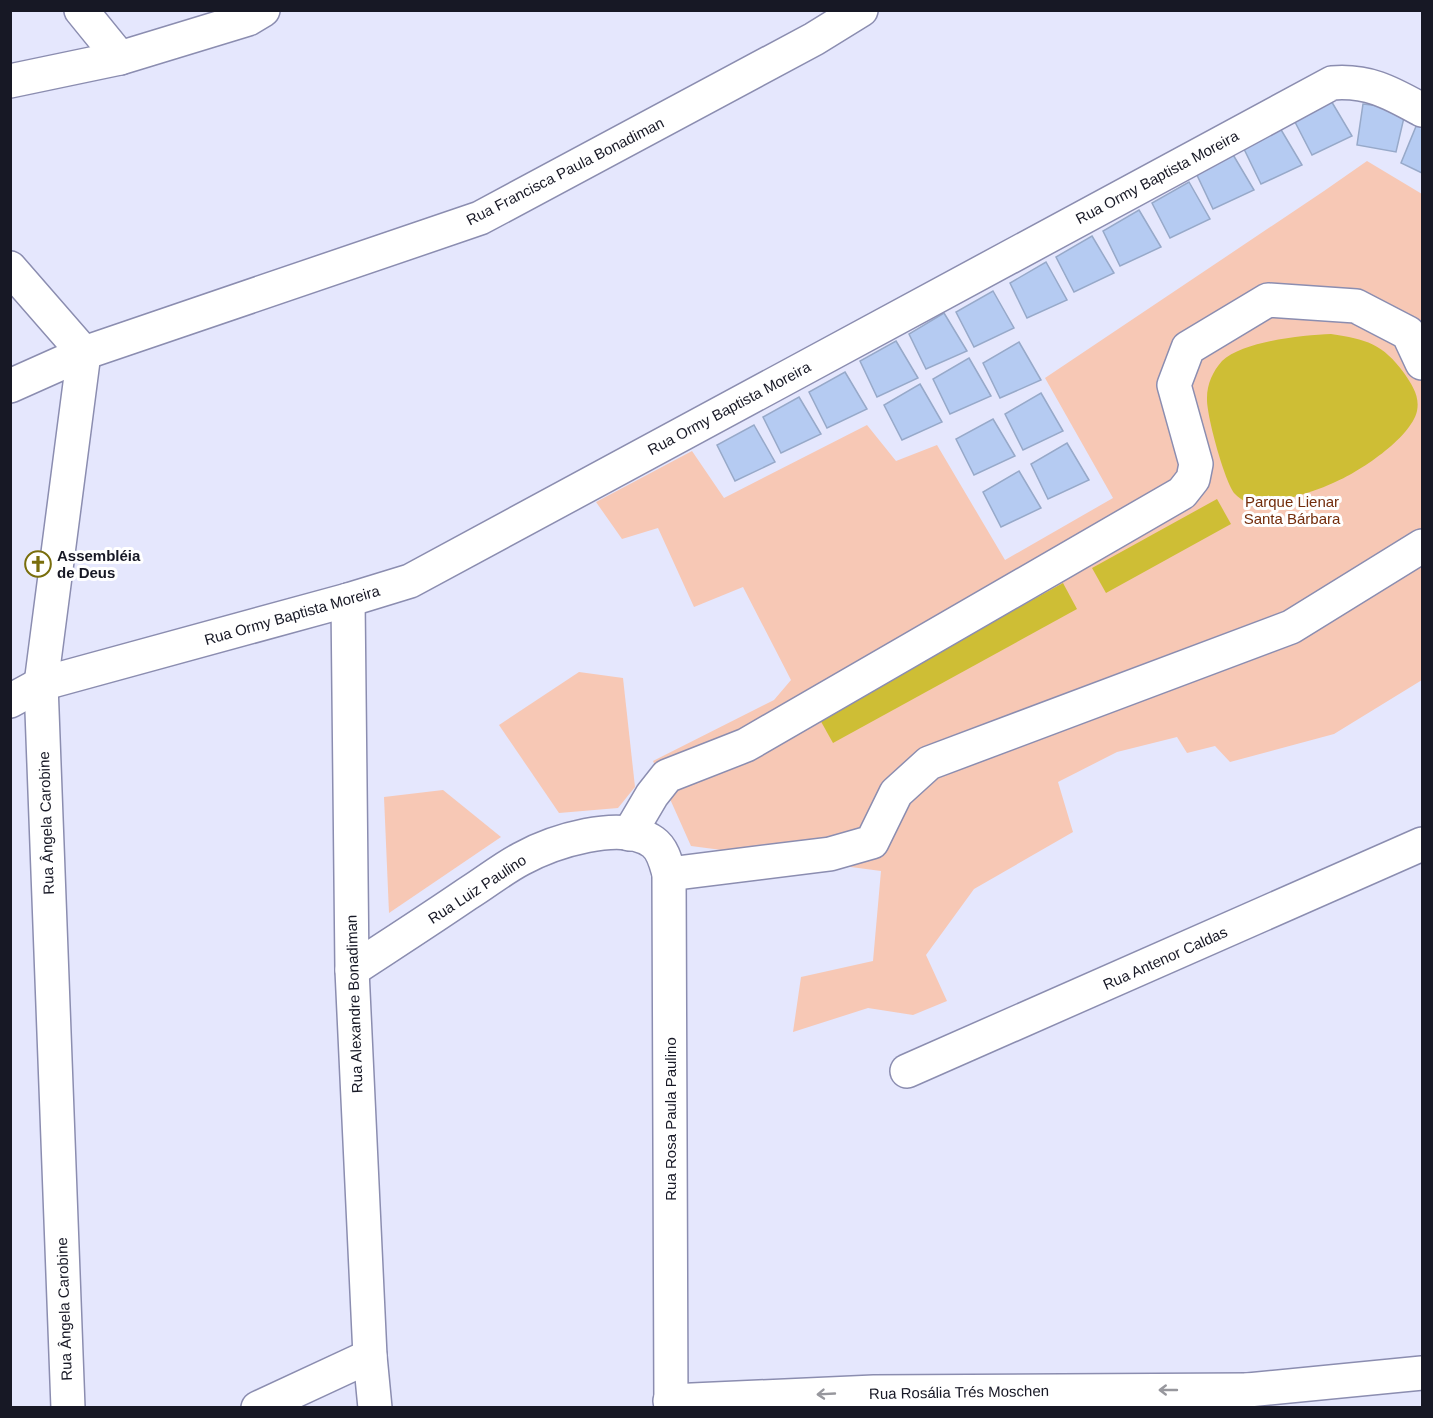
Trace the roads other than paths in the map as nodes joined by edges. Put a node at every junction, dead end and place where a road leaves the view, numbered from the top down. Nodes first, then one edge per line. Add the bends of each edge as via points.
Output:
1 (81, 10) edge
2 (263, 10) edge
3 (861, 10) edge
4 (120, 58) junction
5 (10, 81) edge
6 (1422, 110) edge
7 (10, 268) edge
8 (84, 353) junction
9 (1422, 363) edge
10 (10, 386) edge
11 (1422, 546) edge
12 (348, 600) junction
13 (41, 684) junction
14 (10, 701) edge
15 (638, 836) junction
16 (1422, 844) edge
17 (669, 874) junction
18 (352, 970) junction
19 (907, 1071) dead end
20 (370, 1356) junction
21 (1422, 1373) edge
22 (1248, 1390) junction
23 (874, 1392) junction
24 (670, 1404) edge
25 (68, 1407) edge
26 (258, 1407) edge
27 (375, 1407) edge
28 (906, 1407) edge
29 (1202, 1407) edge

1 - 4 street
2 - 4 street via 248,19
3 - 8 street, Rua Francisca Paula Bonadiman via 480,218
4 - 5 street
6 - 12 street, Rua Ormy Baptista Moreira via 1373,86 1350,81 1332,83 410,581
7 - 8 street
8 - 10 street, Rua Francisca Paula Bonadiman
8 - 13 street, Rua Ângela Carobine
9 - 15 street via 1408,333 1356,306 1268,300 1188,348 1174,385 1196,464 1193,479 1182,493 746,745 667,776 652,795
11 - 17 street via 1291,627 929,763 896,793 872,842 830,854
12 - 13 street, Rua Ormy Baptista Moreira
12 - 18 street, Rua Alexandre Bonadiman
13 - 14 street, Rua Ormy Baptista Moreira
13 - 25 street, Rua Ângela Carobine
15 - 17 street, Rua Rosa Paula Paulino via 658,847
15 - 18 street, Rua Luiz Paulino via 584,835 522,859
16 - 19 street, Rua Antenor Caldas
17 - 24 street, Rua Rosa Paula Paulino
18 - 20 street, Rua Alexandre Bonadiman
20 - 26 street
20 - 27 street, Rua Alexandre Bonadiman
21 - 22 street
22 -> 23 street, Rua Rosália Trés Moschen
22 - 29 street
23 -> 24 street, Rua Rosália Trés Moschen
23 - 28 street

